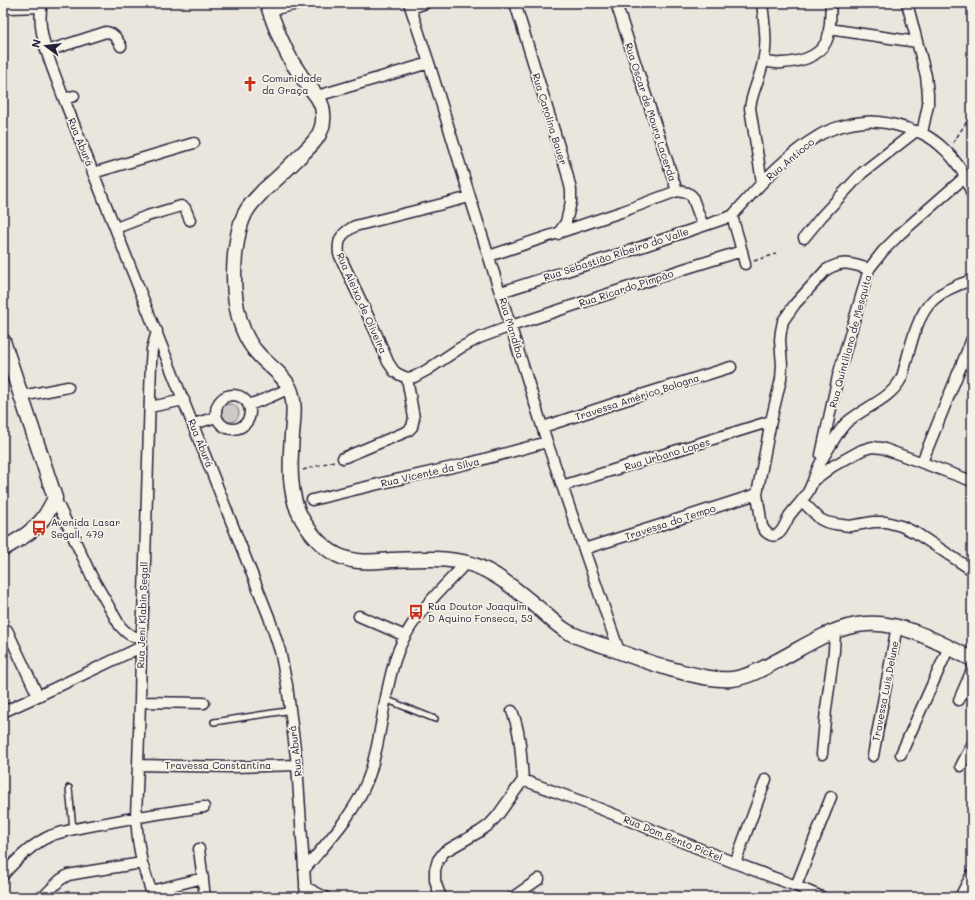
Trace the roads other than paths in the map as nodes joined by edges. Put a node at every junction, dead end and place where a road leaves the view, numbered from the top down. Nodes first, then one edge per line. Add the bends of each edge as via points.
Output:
1 (3, 3) edge
2 (303, 3) edge
3 (426, 3) edge
4 (515, 3) edge
5 (616, 3) edge
6 (762, 3) edge
7 (831, 3) edge
8 (907, 3) edge
9 (42, 5) edge
10 (410, 5) edge
11 (268, 6) edge
12 (829, 29) junction
13 (917, 42) junction
14 (120, 46) dead end
15 (46, 51) junction
16 (764, 61) junction
17 (430, 63) junction
18 (317, 96) junction
19 (919, 132) junction
20 (194, 143) dead end
21 (93, 173) junction
22 (965, 177) junction
23 (762, 182) junction
24 (677, 191) junction
25 (972, 194) edge
26 (470, 197) junction
27 (732, 216) junction
28 (190, 220) dead end
29 (703, 226) junction
30 (116, 228) junction
31 (558, 234) junction
32 (804, 238) dead end
33 (742, 251) junction
34 (489, 256) junction
35 (745, 264) road end
36 (869, 269) junction
37 (972, 280) edge
38 (500, 292) junction
39 (511, 326) junction
40 (157, 331) junction
41 (972, 339) edge
42 (4, 345) edge
43 (732, 367) dead end
44 (407, 378) junction
45 (68, 387) dead end
46 (290, 388) junction
47 (22, 396) junction
48 (184, 400) junction
49 (249, 405) junction
50 (150, 407) junction
51 (216, 417) junction
52 (772, 421) junction
53 (194, 424) junction
54 (543, 427) junction
55 (548, 442) junction
56 (343, 458) road end
57 (922, 462) junction
58 (819, 465) junction
59 (814, 480) junction
60 (972, 481) edge
61 (562, 486) junction
62 (757, 494) junction
63 (55, 498) junction
64 (312, 500) dead end
65 (802, 501) junction
66 (3, 549) edge
67 (584, 549) junction
68 (466, 563) junction
69 (971, 567) edge
70 (359, 616) dead end
71 (897, 626) junction
72 (7, 630) dead end
73 (835, 631) junction
74 (405, 636) junction
75 (141, 643) junction
76 (949, 647) junction
77 (619, 652) junction
78 (972, 659) edge
79 (972, 670) edge
80 (38, 696) junction
81 (386, 698) junction
82 (959, 700) dead end
83 (140, 702) junction
84 (204, 703) dead end
85 (290, 710) junction
86 (512, 711) dead end
87 (3, 712) edge
88 (435, 719) dead end
89 (214, 722) dead end
90 (972, 745) edge
91 (822, 754) dead end
92 (901, 754) dead end
93 (873, 756) dead end
94 (138, 765) junction
95 (297, 765) junction
96 (961, 766) dead end
97 (766, 779) dead end
98 (523, 780) junction
99 (69, 788) dead end
100 (831, 797) dead end
101 (204, 807) dead end
102 (136, 817) junction
103 (73, 829) junction
104 (199, 849) dead end
105 (142, 863) junction
106 (735, 863) junction
107 (304, 870) junction
108 (972, 874) edge
109 (3, 875) edge
110 (203, 878) junction
111 (539, 879) dead end
112 (796, 886) junction
113 (305, 892) edge
114 (152, 894) edge
115 (43, 897) edge
116 (205, 897) edge
117 (325, 897) edge
118 (441, 897) edge
119 (513, 897) edge
120 (822, 897) edge
121 (960, 897) edge

1 - 9 street via 9,8
2 - 11 street
3 - 10 street
4 - 31 street, Rua Carolina Bauer via 571,190 566,222
5 - 24 street, Rua Oscar de Moura Lacerda
6 - 16 street
7 - 12 street
8 - 13 street
9 - 15 street, Rua Aburá via 41,27
10 - 17 street, Rua Mandiba
11 - 18 street via 287,52
12 - 13 street
12 - 16 street via 823,46 807,59 781,64
13 - 19 street via 928,94 928,105
14 - 15 street via 115,36 106,32
15 - 21 street, Rua Aburá via 69,97
16 - 23 street via 750,108
17 - 18 street
17 - 26 street, Rua Mandiba
18 - 46 street via 324,112 322,129 306,150 248,208 243,217 235,255 235,292 244,333 251,346
19 - 22 street, Rua Antioco via 945,150
19 - 23 street, Rua Antioco via 881,122 843,126 804,145
19 - 32 street via 862,173
20 - 21 street
21 - 30 street, Rua Aburá
22 - 25 street, Rua Antioco
22 - 36 street via 901,233
23 - 27 street, Rua Antioco
24 - 29 street via 692,196
24 - 31 street, Rua Oscar de Moura Lacerda
26 - 34 street, Rua Mandiba
26 - 44 street, Rua Aleixo de Oliveira via 355,226 346,231 340,239 339,254 388,362 394,371
27 - 29 street, Rua Sebastião Ribeiro do Valle
27 - 33 street
28 - 30 street via 185,208 181,206
29 - 38 street, Rua Sebastião Ribeiro do Valle
30 - 40 street, Rua Aburá
31 - 34 street, Rua Oscar de Moura Lacerda
33 - 35 street
33 - 39 street, Rua Ricardo Pimpão
34 - 38 street, Rua Mandiba
36 - 52 street, Rua Quintiliano de Mesquita via 845,263 832,266 795,304 783,321 780,340 782,379
36 - 58 street, Rua Quintiliano de Mesquita via 838,376
37 - 58 street via 944,292 933,300 917,325 899,384 845,424
38 - 39 street, Rua Mandiba
39 - 44 street via 471,341 427,370
39 - 54 street, Rua Mandiba
40 - 48 street, Rua Aburá
40 - 50 street, Rua Jeni Klabin Segall via 152,349
41 - 57 street
42 - 47 street
43 - 54 street, Travessa Américo Bologna
44 - 56 street via 414,418 412,427 408,431
45 - 47 street
46 - 49 street
46 - 68 street via 293,402 291,453 295,504 323,546 353,561 430,559
47 - 63 street
48 - 50 street
48 - 53 street, Rua Aburá
49 - 51 street via 242,397 227,395 216,406
49 - 51 street via 248,420 236,429 222,426
50 - 75 street, Rua Jeni Klabin Segall
51 - 53 street
52 - 61 street, Rua Urbano Lopes
52 - 62 street, Rua Quintiliano de Mesquita
53 - 85 street, Rua Aburá via 269,617 281,658
54 - 55 street, Rua Mandiba
55 - 61 street, Rua Mandiba
55 - 64 street, Rua Vicente da Silva
57 - 59 street via 872,447 833,466
57 - 60 street
58 - 59 street
59 - 65 street
61 - 67 street, Rua Mandiba
62 - 65 street, Rua Quintiliano de Mesquita via 762,526 770,535 775,536
62 - 67 street, Travessa do Tempo
63 - 66 street via 50,509 31,531
63 - 75 street via 92,577 120,626
65 - 69 street via 826,522 850,526 886,522 901,526
67 - 77 street, Rua Mandiba
68 - 74 street via 425,607
68 - 77 street via 488,572 510,586 568,632
70 - 74 street
71 - 73 street via 869,623
71 - 76 street
71 - 93 street, Travessa Luís Delune
72 - 80 street
73 - 77 street via 765,668 732,679 674,670
73 - 91 street
74 - 81 street via 395,660
75 - 80 street
75 - 83 street, Rua Jeni Klabin Segall
76 - 78 street
76 - 92 street
79 - 82 street
80 - 87 street
81 - 88 lane
81 - 107 street via 373,764 364,788 350,814
83 - 84 street
83 - 94 street, Rua Jeni Klabin Segall
85 - 89 lane
85 - 95 street, Rua Aburá
86 - 98 street via 519,734
90 - 96 street
94 - 95 street, Travessa Constantina
94 - 102 street, Rua Jeni Klabin Segall
95 - 107 street, Rua Aburá
97 - 106 street
98 - 106 street, Rua Dom Bento Pickel
98 - 118 street via 489,825 444,852 438,860 435,880
99 - 103 lane
100 - 112 street
101 - 102 street
102 - 103 street
102 - 105 street, Rua Jeni Klabin Segall
103 - 109 street via 50,836 34,845
104 - 110 street
105 - 114 street, Rua Jeni Klabin Segall
105 - 115 street via 68,876 60,880
106 - 112 street, Rua Dom Bento Pickel
107 - 113 street, Rua Aburá
108 - 121 street
110 - 114 street
110 - 116 street
111 - 119 street
112 - 120 street, Rua Dom Bento Pickel
113 - 117 street

